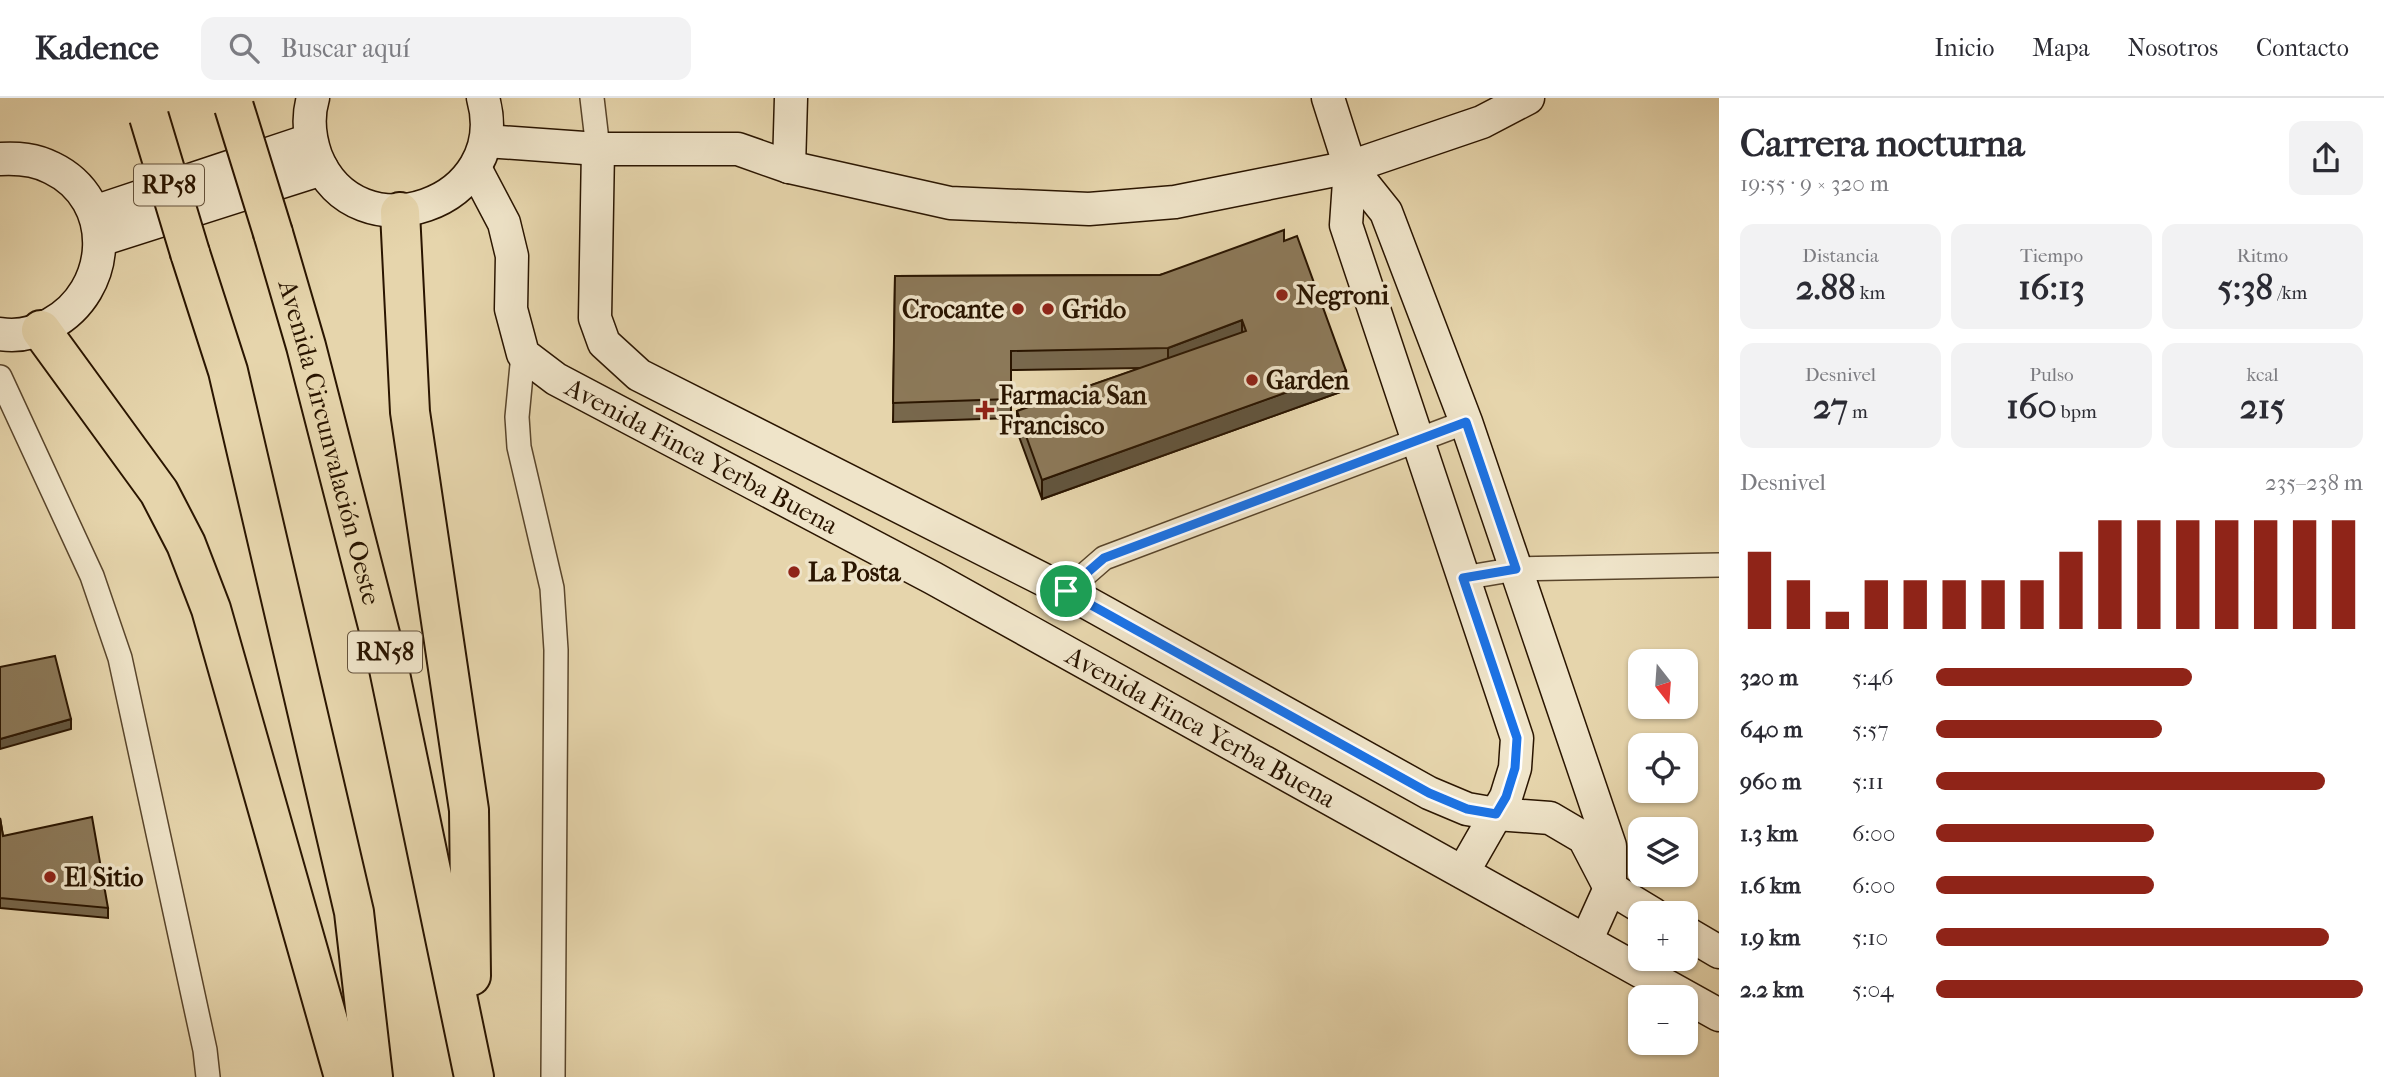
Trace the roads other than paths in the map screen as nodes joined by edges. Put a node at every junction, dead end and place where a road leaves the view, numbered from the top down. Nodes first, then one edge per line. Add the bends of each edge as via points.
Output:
1 (313, 98) edge
2 (483, 98) edge
3 (592, 98) edge
4 (791, 98) edge
5 (1328, 98) edge
6 (1528, 98) edge
7 (232, 102) edge
8 (146, 108) edge
9 (310, 140) junction
10 (598, 149) junction
11 (480, 155) junction
12 (0, 159) edge
13 (789, 167) junction
14 (1350, 167) junction
15 (322, 169) junction
16 (400, 212) junction
17 (97, 226) junction
18 (41, 330) junction
19 (0, 334) edge
20 (523, 354) junction
21 (0, 377) edge
22 (1466, 422) junction
23 (1417, 441) junction
24 (1719, 565) edge
25 (1516, 569) junction
26 (1463, 578) junction
27 (1066, 591) junction
28 (1496, 814) junction
29 (1462, 872) junction
30 (1610, 888) junction
31 (1632, 901) edge
32 (1698, 940) edge
33 (1586, 941) junction
34 (1719, 952) edge
35 (1719, 1014) edge
36 (472, 1068) edge
37 (208, 1077) edge
38 (345, 1077) edge
39 (373, 1077) edge
40 (553, 1077) edge

1 - 9 main road
2 - 11 main road via 487,112
3 - 10 street
4 - 13 main road
5 - 14 main road
6 - 14 main road via 1482,122
7 - 36 highway, Avenida Circunvalación Oeste / RN58, bridge via 306,346 389,669
8 - 39 highway, RP58, bridge via 228,371 354,912
9 - 15 main road
9 - 17 main road
10 - 11 main road
10 - 13 main road via 738,149
10 - 27 main road via 595,318 612,351 639,375
11 - 16 main road via 455,191 429,206
11 - 20 main road via 512,256 511,309
12 - 17 main road via 25,158 54,168 78,187
13 - 14 main road via 950,203 1089,209 1175,202
14 - 22 main road via 1386,212
14 - 23 main road via 1346,225
15 - 16 main road via 342,192 369,207
15 - 17 main road
16 - 36 highway via 410,412 469,810
17 - 18 main road via 97,269 85,295 66,316
18 - 19 main road
18 - 38 highway via 159,492 186,544 211,609
20 - 29 main road, Avenida Finca Yerba Buena via 556,380 933,578
20 - 40 street via 519,447 552,588 556,650
21 - 37 street via 92,576 120,658
22 - 23 street
22 - 25 main road
23 - 26 main road
23 - 27 street via 1104,558
24 - 25 street
25 - 26 street
25 - 30 main road via 1610,846
26 - 28 main road via 1517,738 1515,768
27 - 28 main road via 1429,793 1467,809
28 - 29 main road
28 - 30 main road via 1550,818 1584,838
29 - 33 main road, Avenida Finca Yerba Buena
30 - 31 main road
30 - 33 main road
32 - 34 main road
33 - 35 main road, Avenida Finca Yerba Buena

